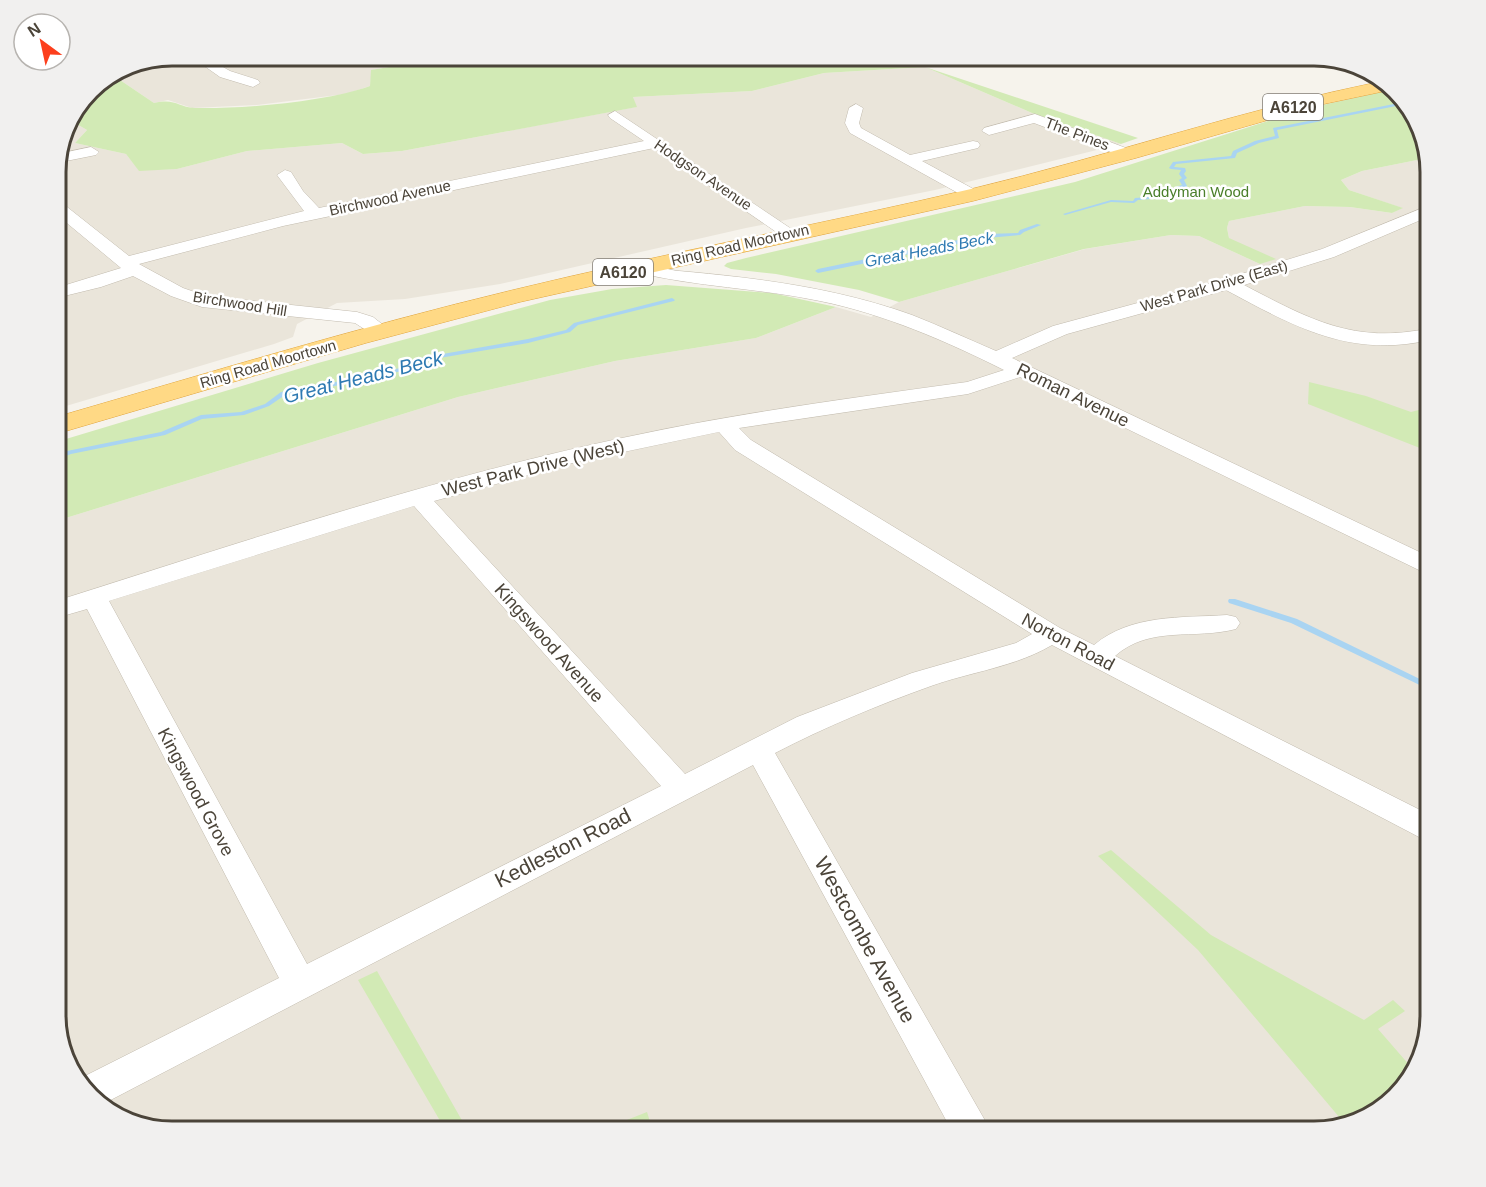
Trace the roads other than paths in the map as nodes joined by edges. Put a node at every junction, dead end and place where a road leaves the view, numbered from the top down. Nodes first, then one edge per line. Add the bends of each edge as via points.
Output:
1 (210, 66) edge
2 (253, 82) dead end
3 (1378, 88) edge
4 (856, 108) dead end
5 (615, 115) dead end
6 (989, 131) dead end
7 (656, 143) junction
8 (973, 145) dead end
9 (91, 152) dead end
10 (1129, 154) junction
11 (67, 157) edge
12 (907, 160) junction
13 (285, 175) dead end
14 (973, 195) junction
15 (66, 214) edge
16 (315, 214) junction
17 (1420, 215) edge
18 (791, 234) junction
19 (684, 258) junction
20 (130, 266) junction
21 (641, 268) junction
22 (699, 277) junction
23 (1228, 284) junction
24 (66, 290) edge
25 (308, 315) junction
26 (382, 332) junction
27 (1420, 336) edge
28 (337, 344) junction
29 (996, 358) junction
30 (1021, 370) junction
31 (66, 423) edge
32 (726, 424) junction
33 (418, 497) junction
34 (1420, 561) edge
35 (94, 597) junction
36 (66, 607) edge
37 (1227, 623) dead end
38 (1051, 634) junction
39 (1096, 657) junction
40 (758, 748) junction
41 (680, 788) junction
42 (1420, 823) edge
43 (300, 985) junction
44 (96, 1089) edge
45 (966, 1121) edge

1 - 2 street
3 - 10 highway, Ring Road Moortown / A6120 via 1321,99
4 - 12 street via 852,123 855,130
5 - 7 street, Hodgson Avenue
6 - 10 street, The Pines via 1035,118
7 - 16 street, Birchwood Avenue
7 - 18 street, Hodgson Avenue
8 - 12 street
9 - 11 street
10 - 14 highway, Ring Road Moortown / A6120
12 - 14 street
13 - 16 street
14 - 18 highway, Ring Road Moortown / A6120
15 - 20 street, Birchwood Hill
16 - 20 street, Birchwood Avenue via 241,231
17 - 23 street, West Park Drive (East) via 1328,253
18 - 19 highway, Ring Road Moortown / A6120
19 - 21 highway, Ring Road Moortown / A6120
19 - 22 street
20 - 24 street, Birchwood Avenue via 95,283
20 - 25 street, Birchwood Hill via 159,284 202,301
21 - 22 street, Roman Avenue
21 - 26 highway, Ring Road Moortown / A6120
22 - 29 street, Roman Avenue via 865,306
23 - 27 street via 1305,324 1333,334 1393,341
23 - 29 street, West Park Drive (East) via 1060,330
25 - 26 street, Birchwood Hill via 357,318
25 - 28 street, Birchwood Hill
26 - 28 highway, Ring Road Moortown / A6120
28 - 31 highway, Ring Road Moortown / A6120
29 - 30 street, Roman Avenue
30 - 32 street, West Park Drive (West) via 968,388 805,409
30 - 34 street, Roman Avenue
32 - 33 street, West Park Drive (West) via 574,456
32 - 38 street, Norton Road via 743,445
33 - 35 street, West Park Drive (West)
33 - 41 street, Kingswood Avenue
35 - 36 street, West Park Drive (West)
35 - 43 street, Kingswood Grove
37 - 39 street via 1143,629 1114,642
38 - 39 street, Norton Road
38 - 40 street, Kedleston Road via 1025,649 866,700
39 - 42 street, Norton Road
40 - 41 street, Kedleston Road
40 - 45 street, Westcombe Avenue
41 - 43 street, Kedleston Road
43 - 44 street, Kedleston Road

